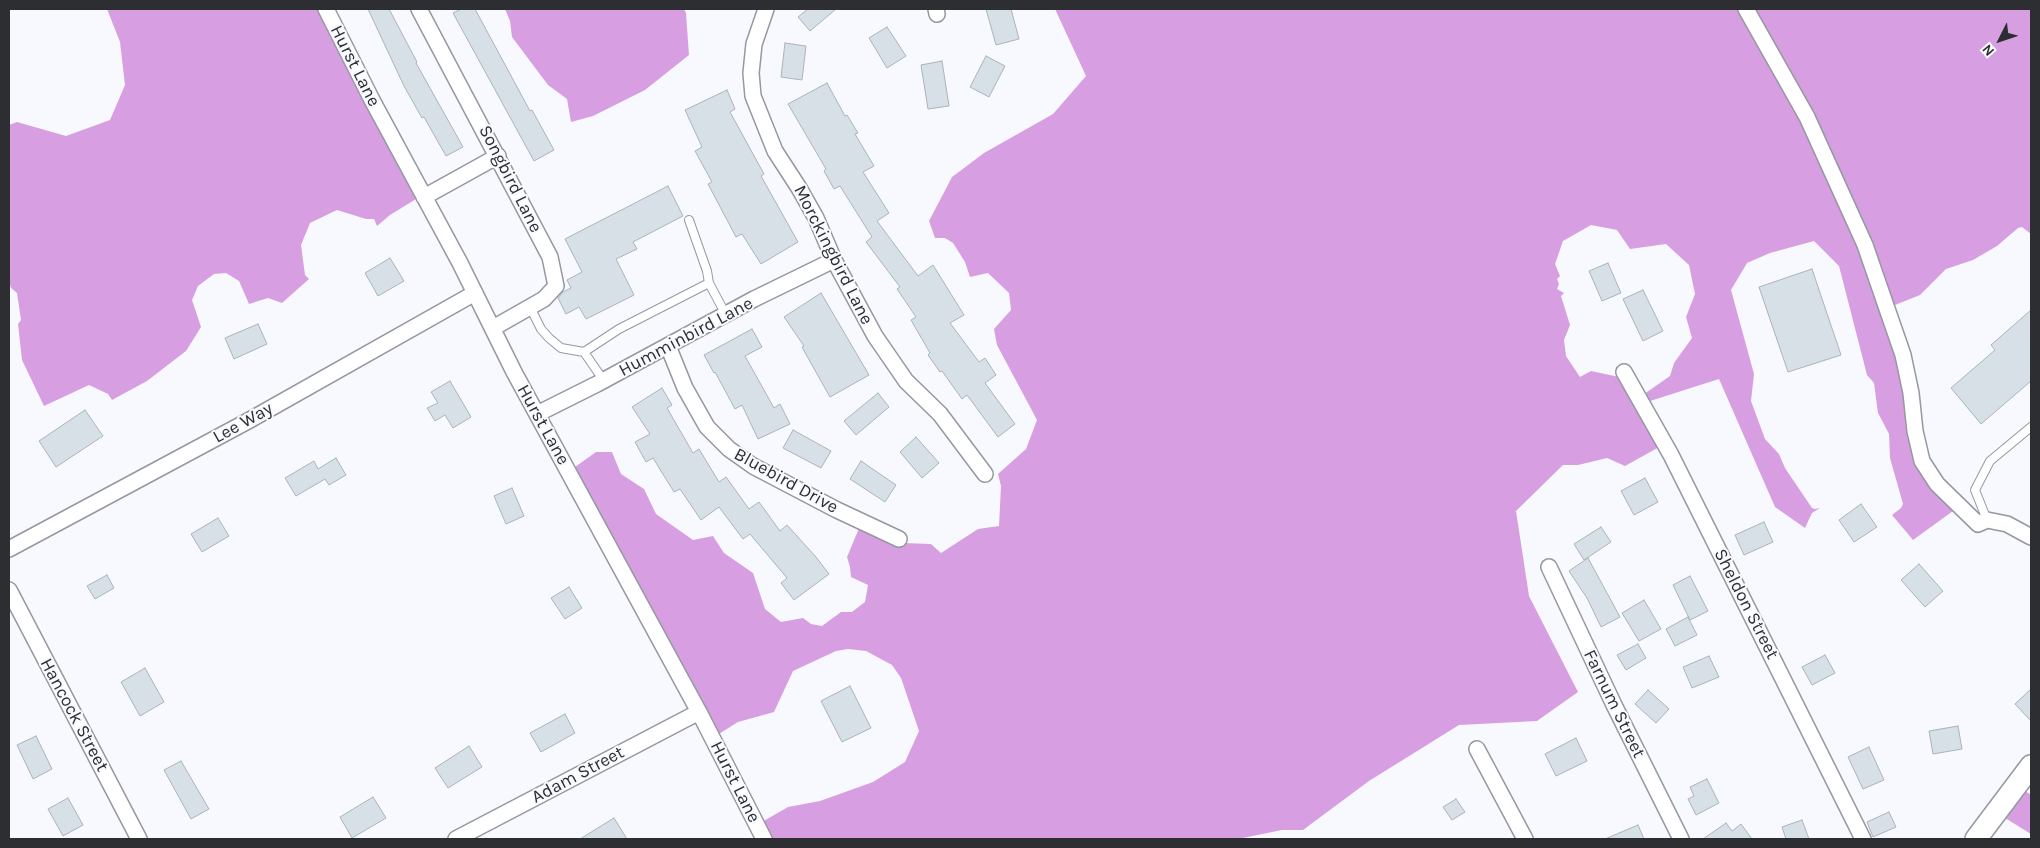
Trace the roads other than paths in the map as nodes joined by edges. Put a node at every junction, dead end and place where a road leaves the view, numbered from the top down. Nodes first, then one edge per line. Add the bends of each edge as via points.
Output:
1 (326, 9) edge
2 (420, 9) edge
3 (766, 9) edge
4 (1746, 9) edge
5 (498, 156) junction
6 (424, 197) junction
7 (688, 220) dead end
8 (834, 260) junction
9 (708, 283) junction
10 (474, 293) junction
11 (530, 307) junction
12 (726, 315) junction
13 (493, 328) junction
14 (668, 346) junction
15 (584, 352) junction
16 (1624, 372) dead end
17 (604, 381) junction
18 (537, 414) junction
19 (2031, 427) edge
20 (985, 474) dead end
21 (1987, 520) junction
22 (2031, 537) edge
23 (899, 539) dead end
24 (9, 549) edge
25 (1549, 567) dead end
26 (9, 590) edge
27 (699, 712) junction
28 (1477, 749) dead end
29 (2031, 766) edge
30 (139, 839) edge
31 (456, 839) edge
32 (764, 839) edge
33 (1525, 839) edge
34 (1682, 839) edge
35 (1862, 839) edge
36 (1976, 839) edge

1 - 6 street, Hurst Lane
2 - 5 street, Songbird Lane
3 - 8 street, Morckingbird Lane via 754,44 753,96 775,152 812,211
4 - 21 street via 1808,117 1865,245 1903,355 1911,393 1914,432 1922,461 1937,484 1978,524
5 - 6 street
5 - 11 street, Songbird Lane via 550,257 556,286 544,299
6 - 10 street, Hurst Lane
7 - 9 lane via 707,271
8 - 12 street, Humminbird Lane
8 - 20 street, Morckingbird Lane via 875,336 906,381 940,414
9 - 12 lane
9 - 15 lane via 619,329
10 - 13 street, Hurst Lane
10 - 24 street, Lee Way via 248,421
11 - 13 street, Songbird Lane
11 - 15 lane via 541,329 561,348
12 - 14 street, Humminbird Lane
13 - 18 street, Hurst Lane
14 - 17 street, Humminbird Lane
14 - 23 street, Bluebird Drive via 685,388 707,428 728,450 837,510
15 - 17 lane
16 - 35 street, Sheldon Street via 1675,464
17 - 18 street, Humminbird Lane
18 - 27 street, Hurst Lane
19 - 21 lane via 1990,461 1975,490
21 - 22 street via 2007,524
25 - 34 street, Farnum Street
26 - 30 street, Hancock Street
27 - 31 street, Adam Street
27 - 32 street, Hurst Lane
28 - 33 street
29 - 36 main road

